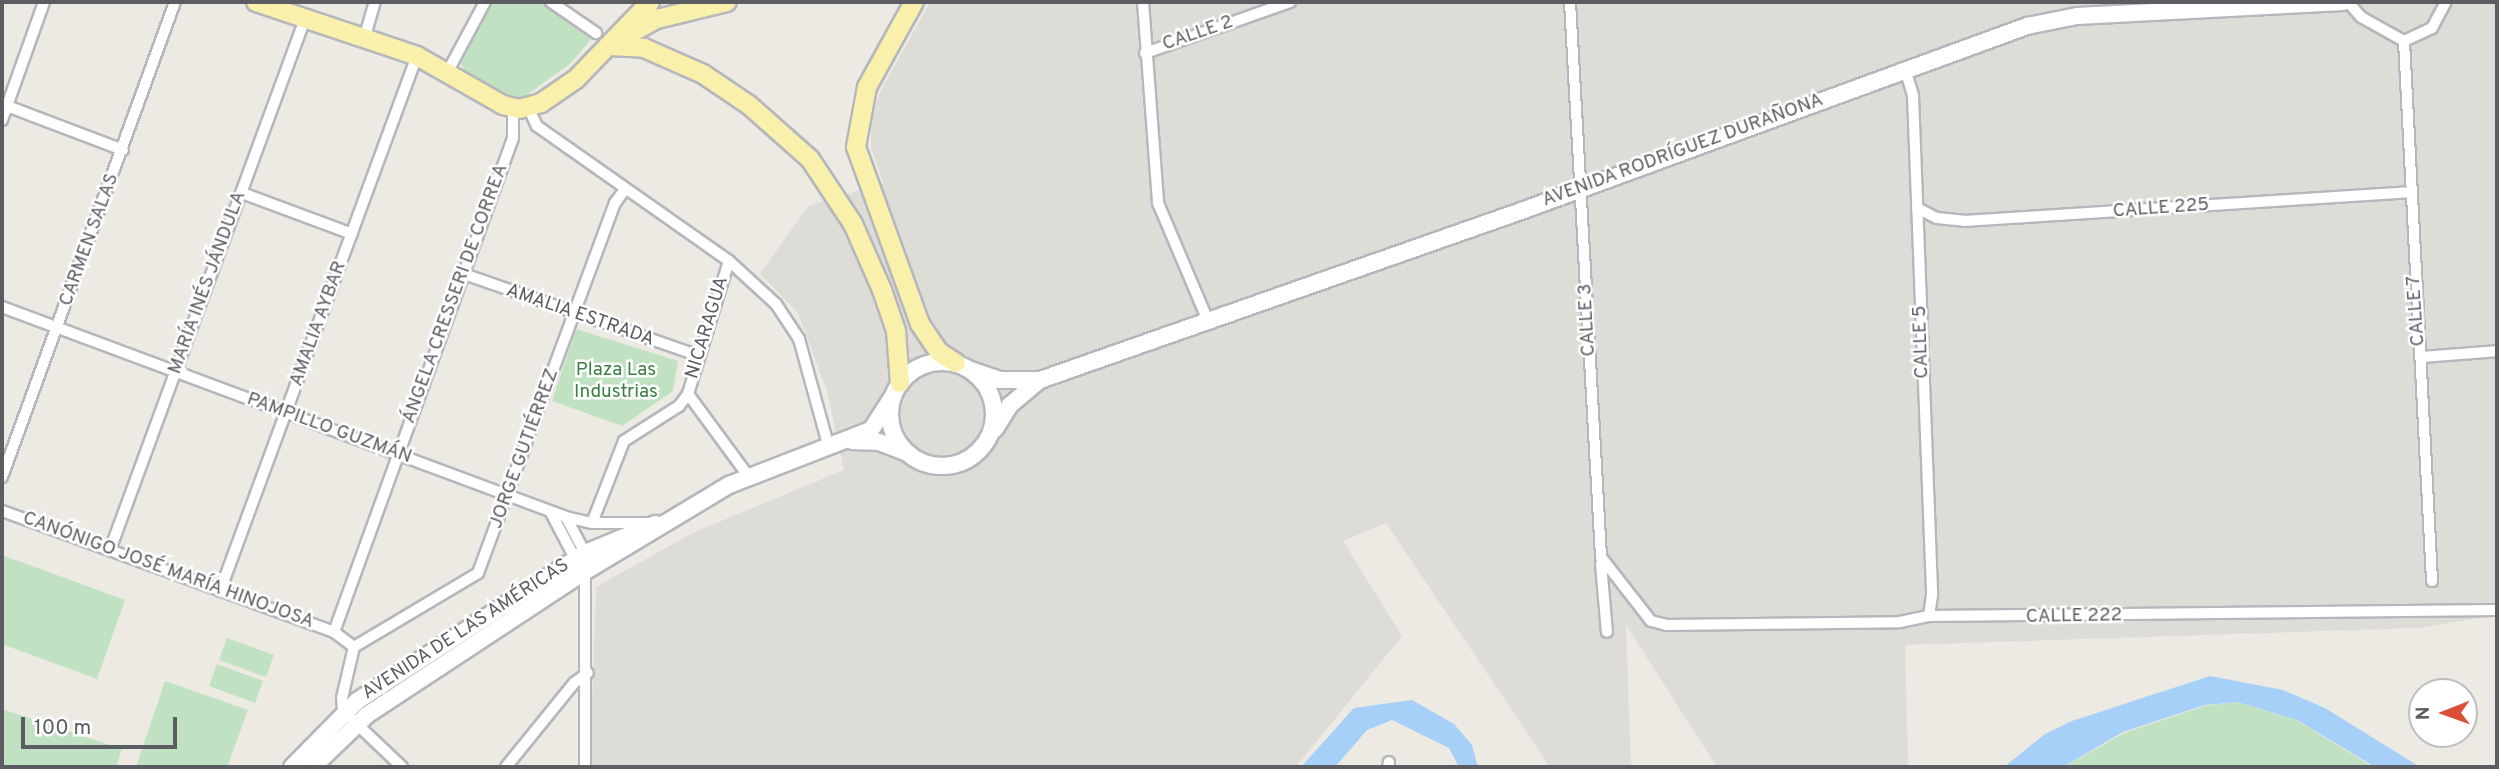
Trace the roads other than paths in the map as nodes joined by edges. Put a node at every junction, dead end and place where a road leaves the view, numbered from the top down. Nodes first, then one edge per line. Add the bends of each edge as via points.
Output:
1 (44, 2) edge
2 (175, 2) edge
3 (256, 2) edge
4 (374, 2) edge
5 (485, 2) edge
6 (551, 2) edge
7 (727, 2) edge
8 (914, 2) edge
9 (1143, 2) edge
10 (1290, 2) edge
11 (1570, 2) edge
12 (2345, 2) edge
13 (2446, 2) edge
14 (647, 3) edge
15 (306, 16) junction
16 (365, 36) junction
17 (603, 40) junction
18 (2404, 41) junction
19 (1145, 53) junction
20 (417, 56) junction
21 (1905, 69) junction
22 (448, 71) junction
23 (7, 106) junction
24 (521, 108) junction
25 (2, 120) edge
26 (123, 150) junction
27 (625, 189) junction
28 (1581, 189) junction
29 (2409, 192) junction
30 (242, 193) junction
31 (1917, 208) junction
32 (352, 234) junction
33 (729, 261) junction
34 (464, 274) junction
35 (2, 307) edge
36 (575, 316) junction
37 (1209, 323) junction
38 (58, 328) junction
39 (2497, 351) edge
40 (697, 355) junction
41 (2421, 357) junction
42 (962, 366) junction
43 (175, 372) junction
44 (1040, 380) junction
45 (896, 389) junction
46 (688, 394) junction
47 (286, 412) junction
48 (989, 437) junction
49 (850, 442) junction
50 (829, 447) junction
51 (906, 452) junction
52 (398, 454) junction
53 (2, 477) edge
54 (749, 477) junction
55 (509, 495) junction
56 (2, 510) edge
57 (550, 511) junction
58 (566, 517) junction
59 (592, 523) junction
60 (661, 523) junction
61 (110, 550) junction
62 (1601, 557) junction
63 (582, 561) junction
64 (2432, 581) dead end
65 (220, 591) junction
66 (2497, 610) edge
67 (1929, 616) junction
68 (334, 632) junction
69 (1607, 632) dead end
70 (354, 647) junction
71 (588, 673) junction
72 (343, 711) junction
73 (355, 724) junction
74 (292, 767) edge
75 (313, 767) edge
76 (402, 767) edge
77 (506, 767) edge
78 (585, 767) edge

1 - 23 street
2 - 26 street, CARMEN SALAS
3 - 15 main road
4 - 16 street
5 - 22 street
6 - 17 street
7 - 17 main road via 657,19
8 - 42 main road via 867,87 856,147 920,324 939,352
9 - 19 street
10 - 19 street, CALLE 2
11 - 28 street, CALLE 3
12 - 18 street via 2361,17
12 - 21 main road, AVENIDA RODRÍGUEZ DURAÑONA via 2061,18
13 - 18 street via 2432,28
14 - 17 main road
15 - 16 main road
15 - 30 street, MARÍA INÉS JÁNDULA
16 - 20 main road
17 - 24 main road via 564,88
17 - 45 main road via 644,48 703,74 758,111 810,159 853,224 882,290 896,331
18 - 29 street, CALLE 7
19 - 37 street via 1158,203
20 - 22 main road
20 - 32 street, AMALIA AYBAR
21 - 28 main road, AVENIDA RODRÍGUEZ DURAÑONA
21 - 31 street, CALLE 5 via 1913,96
22 - 24 main road
23 - 25 street
23 - 26 street
24 - 27 street via 537,126
24 - 34 street, ÁNGELA CRESSERI DE CORREA
26 - 38 street, CARMEN SALAS
27 - 33 street
27 - 36 street, JORGE GUTIÉRREZ via 615,203
28 - 37 main road, AVENIDA RODRÍGUEZ DURAÑONA
28 - 62 street, CALLE 3
29 - 31 street, CALLE 225 via 1964,221 1937,218
29 - 41 street, CALLE 7
30 - 32 street
30 - 43 street, MARÍA INÉS JÁNDULA
31 - 67 street, CALLE 5 via 1932,595
32 - 47 street, AMALIA AYBAR
33 - 40 street, NICARAGUA
33 - 50 street via 776,304 793,327
34 - 36 street, AMALIA ESTRADA
34 - 52 street, ÁNGELA CRESSERI DE CORREA
35 - 38 street, PAMPILLO GUZMÁN
36 - 40 street, AMALIA ESTRADA
36 - 55 street, JORGE GUTIÉRREZ
37 - 44 main road, AVENIDA RODRÍGUEZ DURAÑONA
38 - 43 street, PAMPILLO GUZMÁN
38 - 53 street, CARMEN SALAS
39 - 41 street
40 - 46 street, NICARAGUA
41 - 64 street, CALLE 7
42 - 44 main road via 1000,380
42 - 45 main road via 923,365
42 - 48 main road via 981,379 994,407
43 - 47 street, PAMPILLO GUZMÁN
43 - 61 street, MARÍA INÉS JÁNDULA
44 - 48 main road via 1010,405
45 - 49 main road via 879,422
45 - 51 main road via 891,426
46 - 54 street
46 - 59 street, NICARAGUA via 679,405 624,441
47 - 52 street, PAMPILLO GUZMÁN
47 - 65 street, AMALIA AYBAR
48 - 51 main road via 971,458 951,466 930,466
49 - 50 main road, AVENIDA DE LAS AMÉRICAS
49 - 51 main road via 879,442
50 - 54 main road, AVENIDA DE LAS AMÉRICAS
52 - 55 street, PAMPILLO GUZMÁN
52 - 68 street, ÁNGELA CRESSERI DE CORREA
54 - 60 main road, AVENIDA DE LAS AMÉRICAS
55 - 57 street, PAMPILLO GUZMÁN
55 - 70 street, JORGE GUTIÉRREZ via 474,579
56 - 61 street, CANÓNIGO JOSÉ MARÍA HINOJOSA
57 - 58 street, PAMPILLO GUZMÁN
57 - 63 street
58 - 59 street, PAMPILLO GUZMÁN
58 - 63 street
59 - 60 street, PAMPILLO GUZMÁN
60 - 63 main road, AVENIDA DE LAS AMÉRICAS
61 - 65 street, CANÓNIGO JOSÉ MARÍA HINOJOSA
62 - 67 street, CALLE 222 via 1651,621 1667,625 1900,622
62 - 69 street, CALLE 3
63 - 71 street
63 - 72 main road, AVENIDA DE LAS AMÉRICAS
63 - 73 main road, AVENIDA DE LAS AMÉRICAS
65 - 68 street, CANÓNIGO JOSÉ MARÍA HINOJOSA
66 - 67 street, CALLE 222
68 - 70 street
70 - 72 street
71 - 77 street via 574,683
71 - 78 street
72 - 73 street
72 - 74 main road, AVENIDA DE LAS AMÉRICAS
73 - 75 main road, AVENIDA DE LAS AMÉRICAS
73 - 76 street

